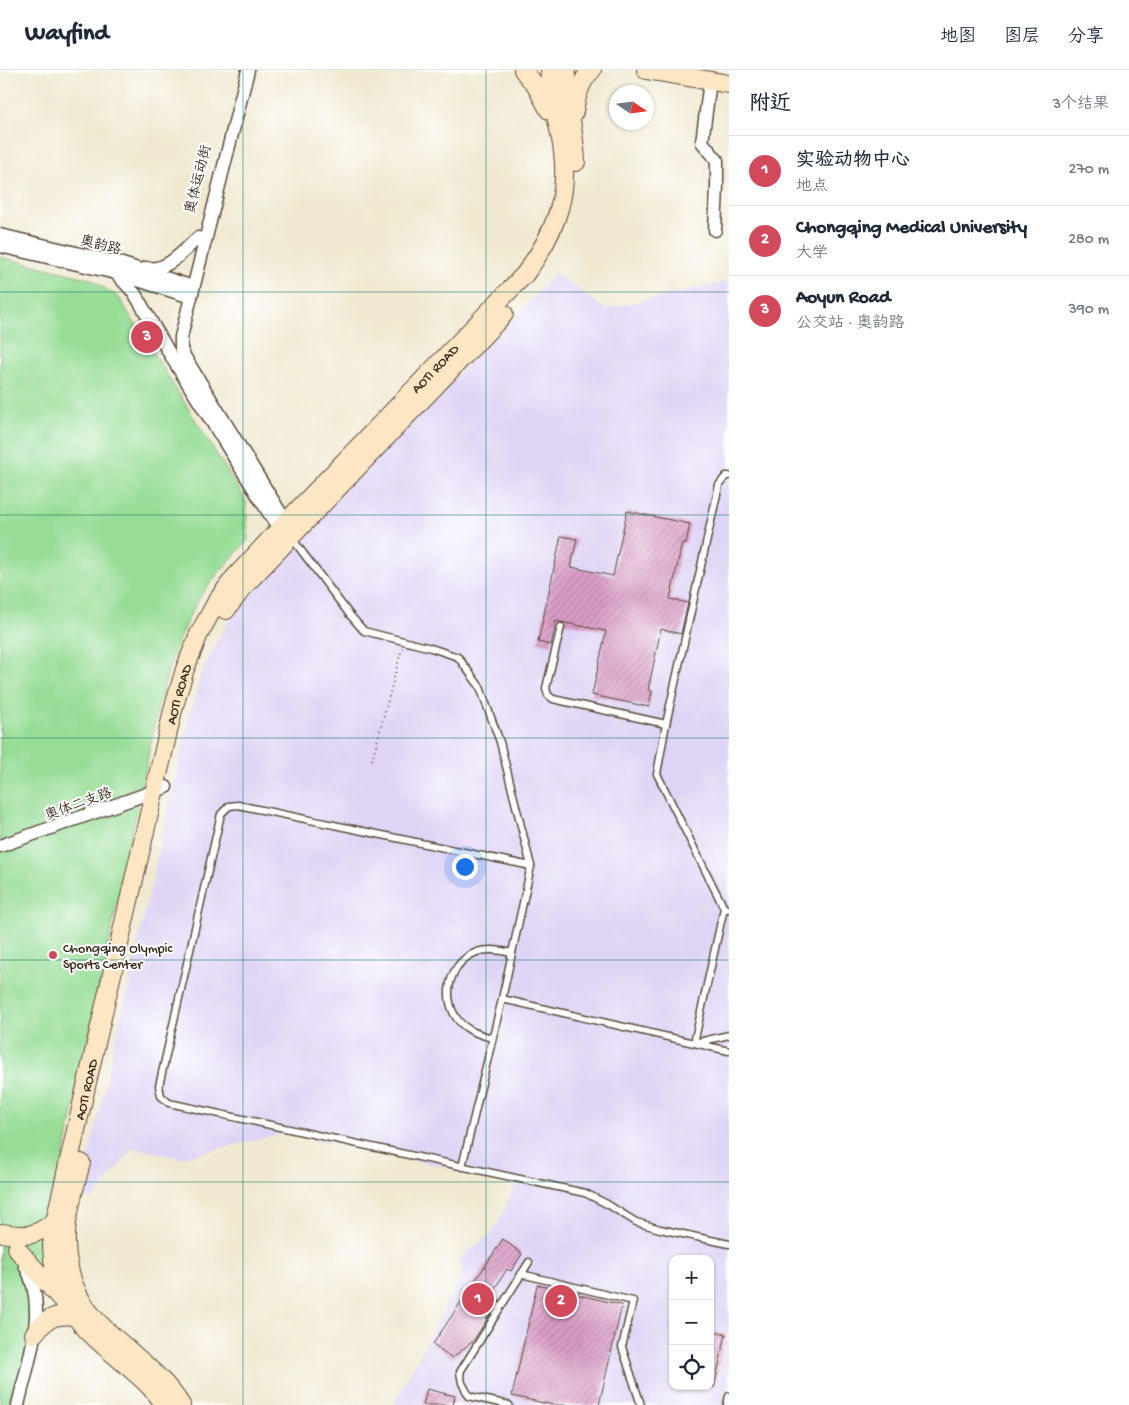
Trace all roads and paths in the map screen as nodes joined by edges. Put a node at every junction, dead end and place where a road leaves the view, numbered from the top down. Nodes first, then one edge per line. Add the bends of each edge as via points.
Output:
1 (240, 70) edge
2 (248, 70) edge
3 (523, 70) edge
4 (550, 70) edge
5 (566, 70) edge
6 (592, 70) edge
7 (646, 70) edge
8 (710, 81) junction
9 (729, 84) edge
10 (566, 130) junction
11 (715, 230) dead end
12 (0, 235) edge
13 (198, 238) junction
14 (0, 246) edge
15 (117, 268) junction
16 (188, 291) junction
17 (174, 361) junction
18 (729, 476) edge
19 (285, 529) junction
20 (561, 627) dead end
21 (403, 641) junction
22 (666, 724) junction
23 (372, 760) dead end
24 (160, 789) junction
25 (0, 846) edge
26 (531, 866) junction
27 (726, 909) edge
28 (512, 953) junction
29 (502, 999) junction
30 (729, 1035) edge
31 (492, 1038) junction
32 (694, 1043) junction
33 (729, 1051) edge
34 (462, 1167) junction
35 (55, 1221) junction
36 (1, 1232) edge
37 (729, 1244) edge
38 (17, 1249) junction
39 (529, 1262) dead end
40 (521, 1274) junction
41 (75, 1316) junction
42 (34, 1334) junction
43 (729, 1396) edge
44 (18, 1405) edge
45 (165, 1405) edge
46 (181, 1405) edge
47 (509, 1405) edge
48 (642, 1405) edge
49 (727, 1405) edge

1 - 13 street, 奥体运动街
2 - 16 street, 奥体运动街
3 - 10 main road
4 - 10 main road, AOTI ROAD via 551,100
5 - 10 main road, AOTI ROAD
6 - 10 main road via 580,86
7 - 8 main road
8 - 9 main road
8 - 11 street via 702,142 716,160
10 - 19 main road, AOTI ROAD via 562,196 557,218 538,257
12 - 15 street, 奥韵路
13 - 15 street via 160,268
13 - 16 street, 奥体运动街
14 - 15 street, 奥韵路
15 - 16 street, 奥韵路
15 - 17 street, 奥韵路
16 - 17 street via 173,334
16 - 19 street via 181,349
17 - 19 street, 奥韵路
18 - 22 lane via 719,485
19 - 21 lane via 364,631
19 - 24 main road, AOTI ROAD via 234,578 199,634 174,706
20 - 22 lane via 546,688 548,695 553,699
21 - 23 path
21 - 26 lane via 458,657 480,687 500,742
22 - 27 lane via 657,774
24 - 25 street, 奥体二支路
24 - 35 main road, AOTI ROAD
24 - 46 main road, AOTI ROAD via 67,1223 66,1245 69,1268 89,1312 158,1377
26 - 28 lane
26 - 34 lane via 238,805 228,806 221,814 159,1086 161,1096 169,1103
27 - 32 lane
28 - 29 lane
28 - 31 lane via 476,952 464,959 449,982 451,1009 459,1021 469,1030
29 - 31 lane
29 - 32 lane
30 - 32 lane
31 - 34 lane
32 - 33 lane
34 - 37 lane via 585,1194 636,1222
35 - 36 main road via 32,1235
35 - 41 main road, AOTI ROAD via 52,1246 55,1273
36 - 38 street
38 - 41 main road
38 - 42 street via 34,1287
39 - 40 lane
40 - 47 lane via 460,1372 469,1396
40 - 48 lane via 633,1301 622,1347
41 - 42 main road via 47,1320
41 - 45 main road, AOTI ROAD via 149,1385
42 - 44 street
43 - 49 lane

